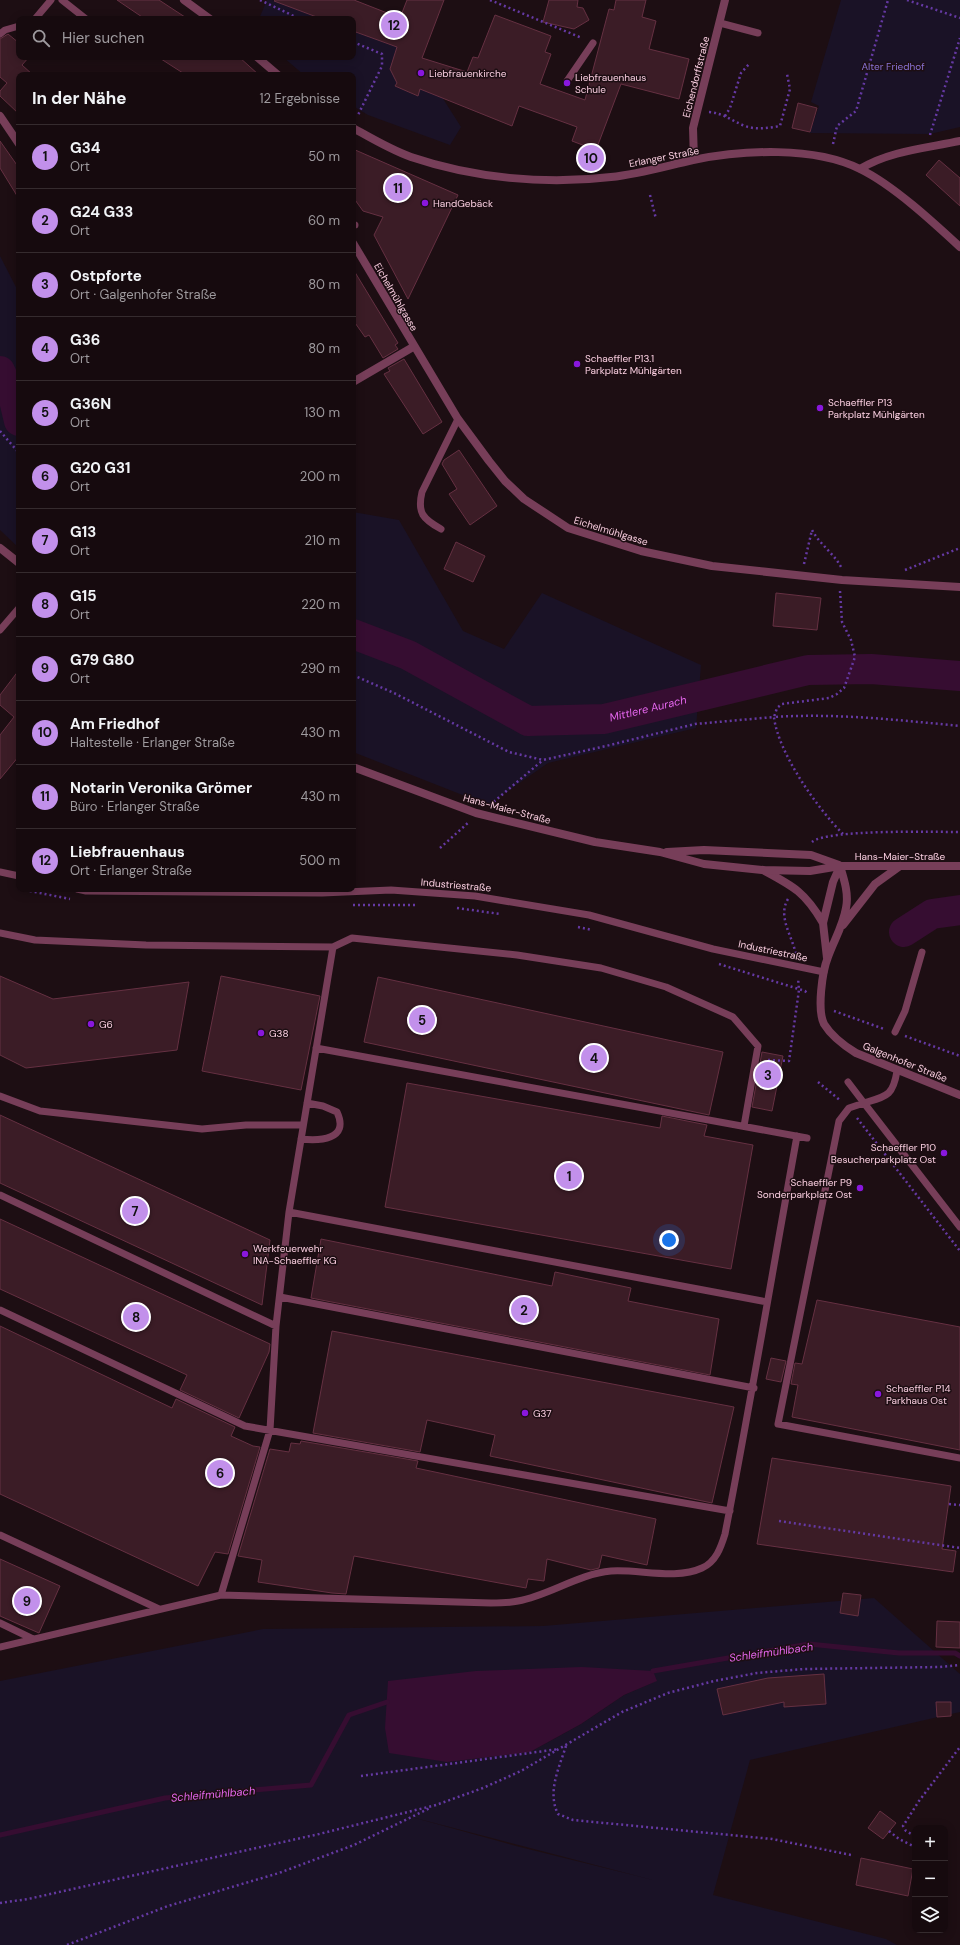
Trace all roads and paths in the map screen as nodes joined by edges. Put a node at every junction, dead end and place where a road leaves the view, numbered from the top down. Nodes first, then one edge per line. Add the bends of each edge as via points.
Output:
1 (51, 0) edge
2 (62, 0) edge
3 (184, 0) edge
4 (260, 0) edge
5 (490, 0) edge
6 (725, 0) edge
7 (888, 0) edge
8 (907, 0) edge
9 (38, 16) edge
10 (82, 16) edge
11 (206, 16) edge
12 (294, 16) edge
13 (960, 18) edge
14 (720, 23) junction
15 (16, 27) edge
16 (758, 33) dead end
17 (0, 34) edge
18 (960, 39) edge
19 (356, 43) edge
20 (593, 43) joint
21 (260, 60) edge
22 (750, 63) dead end
23 (274, 72) edge
24 (787, 74) dead end
25 (567, 81) dead end
26 (713, 112) dead end
27 (358, 115) dead end
28 (0, 116) edge
29 (725, 116) junction
30 (356, 129) edge
31 (16, 140) edge
32 (960, 141) edge
33 (833, 144) dead end
34 (929, 147) junction
35 (694, 160) junction
36 (860, 169) junction
37 (650, 195) dead end
38 (656, 219) dead end
39 (960, 247) edge
40 (356, 248) edge
41 (413, 347) junction
42 (356, 380) edge
43 (458, 419) junction
44 (0, 431) edge
45 (16, 450) edge
46 (441, 529) dead end
47 (0, 548) edge
48 (960, 548) edge
49 (16, 561) edge
50 (902, 572) dead end
51 (802, 577) junction
52 (842, 580) junction
53 (960, 587) edge
54 (16, 611) edge
55 (0, 630) edge
56 (356, 676) edge
57 (774, 717) junction
58 (960, 726) edge
59 (356, 768) edge
60 (960, 832) edge
61 (843, 834) junction
62 (811, 849) dead end
63 (660, 852) junction
64 (840, 866) junction
65 (900, 866) junction
66 (960, 866) edge
67 (762, 870) junction
68 (0, 872) edge
69 (16, 875) edge
70 (356, 891) edge
71 (36, 892) edge
72 (790, 897) dead end
73 (78, 900) dead end
74 (350, 905) dead end
75 (421, 905) dead end
76 (452, 907) dead end
77 (506, 915) dead end
78 (823, 923) junction
79 (576, 926) dead end
80 (599, 931) dead end
81 (840, 931) junction
82 (0, 933) edge
83 (333, 947) junction
84 (922, 952) dead end
85 (827, 958) junction
86 (712, 961) dead end
87 (798, 967) junction
88 (824, 972) junction
89 (800, 990) junction
90 (895, 1032) dead end
91 (316, 1048) junction
92 (756, 1059) junction
93 (897, 1071) junction
94 (818, 1082) dead end
95 (848, 1082) dead end
96 (960, 1095) edge
97 (0, 1096) edge
98 (307, 1102) junction
99 (864, 1103) junction
100 (849, 1108) junction
101 (304, 1125) junction
102 (744, 1126) junction
103 (797, 1136) junction
104 (807, 1138) dead end
105 (301, 1139) junction
106 (0, 1195) edge
107 (289, 1212) junction
108 (960, 1227) edge
109 (960, 1251) edge
110 (280, 1297) junction
111 (766, 1302) junction
112 (0, 1310) edge
113 (276, 1326) junction
114 (754, 1388) junction
115 (270, 1430) junction
116 (960, 1458) edge
117 (948, 1504) dead end
118 (960, 1505) edge
119 (730, 1511) junction
120 (779, 1520) dead end
121 (0, 1534) edge
122 (960, 1548) edge
123 (221, 1595) junction
124 (159, 1609) junction
125 (0, 1622) edge
126 (33, 1639) junction
127 (0, 1646) edge
128 (960, 1664) edge
129 (566, 1745) junction
130 (960, 1747) edge
131 (560, 1749) junction
132 (361, 1776) dead end
133 (436, 1805) junction
134 (889, 1831) dead end
135 (912, 1834) edge
136 (912, 1846) edge
137 (851, 1855) dead end
138 (0, 1903) edge
139 (67, 1945) edge

1 - 9 lane
2 - 10 lane
3 - 11 street
4 - 12 path
5 - 20 path
6 - 14 street, Eichendorffstraße
7 - 33 path via 856,111 837,126
8 - 13 path
14 - 16 lane
14 - 35 street, Eichendorffstraße via 693,128
15 - 17 lane
18 - 34 path via 930,134
19 - 27 path via 382,54 382,66
20 - 25 lane
21 - 23 street
22 - 29 path via 742,73
24 - 29 path via 790,89 780,126 760,129 745,126
26 - 29 path
28 - 31 street
30 - 35 street, Erlanger Straße via 410,156 449,168 487,175 573,180 643,172
32 - 34 street
34 - 36 street via 871,162
35 - 36 street, Erlanger Straße via 740,154 778,153 827,158
36 - 39 street, Erlanger Straße via 896,193
37 - 38 path
40 - 41 street, Eichelmühlgasse
41 - 42 street
41 - 43 street, Eichelmühlgasse
43 - 46 lane via 422,492 420,502 427,521
43 - 51 street, Eichelmühlgasse via 505,481 524,499 568,528 641,551 712,566
44 - 45 path
47 - 49 street
48 - 50 path
51 - 52 street, Eichelmühlgasse
51 - 52 path via 812,530 843,570
52 - 53 street, Eichelmühlgasse
52 - 57 path via 842,622 851,640 855,657 844,688 829,698 782,704 777,708
54 - 55 lane
56 - 57 path via 509,752 543,760 695,724
57 - 58 path via 842,715
57 - 61 path via 775,728 782,745 814,801
59 - 63 street, Hans-Maier-Straße via 476,813 595,842
60 - 61 path
61 - 62 path via 815,840
63 - 64 street, Hans-Maier-Straße via 704,850 811,855
63 - 67 street, Hans-Maier-Straße via 704,864
64 - 65 street, Hans-Maier-Straße
64 - 67 street, Hans-Maier-Straße via 810,871
64 - 78 street, Galgenhofer Straße via 833,882
64 - 81 street, Galgenhofer Straße via 847,898
65 - 66 street, Hans-Maier-Straße
65 - 81 street, Galgenhofer Straße via 875,884
67 - 78 street, Galgenhofer Straße via 792,885 803,894
68 - 69 lane
70 - 87 lane, Industriestraße via 391,890 475,896 589,915 713,949
71 - 73 path
72 - 87 path via 784,913
74 - 75 path
76 - 77 path
78 - 85 street, Galgenhofer Straße
79 - 80 path
81 - 85 street, Galgenhofer Straße
82 - 83 lane via 35,940 146,945
83 - 91 lane
83 - 92 lane via 352,938 517,954 601,968 666,986 733,1018 758,1046
84 - 90 lane via 905,1011
85 - 88 street, Galgenhofer Straße
86 - 89 path
87 - 88 lane, Industriestraße
87 - 89 path
88 - 93 street, Galgenhofer Straße via 822,1015 831,1034 856,1053
89 - 92 path via 789,1061
91 - 98 lane
91 - 102 lane
92 - 102 lane
93 - 96 street, Galgenhofer Straße
93 - 99 lane via 893,1089 888,1095
94 - 100 path
95 - 99 lane
97 - 101 lane via 40,1111 202,1129 246,1125
98 - 101 lane
98 - 105 lane via 330,1108 337,1112 340,1118 335,1134 329,1139
99 - 100 lane
99 - 108 lane
100 - 109 path
100 - 116 lane via 842,1115 827,1176 778,1424
101 - 105 lane
102 - 103 lane
103 - 104 lane
103 - 111 lane
105 - 107 lane
106 - 113 lane
107 - 110 lane
107 - 111 lane
110 - 113 lane
110 - 114 lane
111 - 114 lane
112 - 115 lane via 245,1426
113 - 115 lane
114 - 119 lane
115 - 119 lane
115 - 123 lane
117 - 118 path
119 - 123 lane via 720,1550 712,1562 702,1568 666,1574 610,1571 518,1601 490,1603
120 - 122 path
121 - 124 lane
123 - 124 lane
124 - 126 lane
125 - 126 lane
126 - 127 lane
128 - 129 path via 939,1667 804,1669 757,1673 714,1681 668,1693 622,1712
129 - 131 path
129 - 137 path via 554,1783 553,1803 558,1814 573,1820 772,1839
130 - 135 path via 903,1826
131 - 132 path
131 - 133 path via 521,1771
133 - 138 path via 319,1834 28,1899
133 - 139 path via 354,1845 279,1872 168,1906
134 - 136 path

